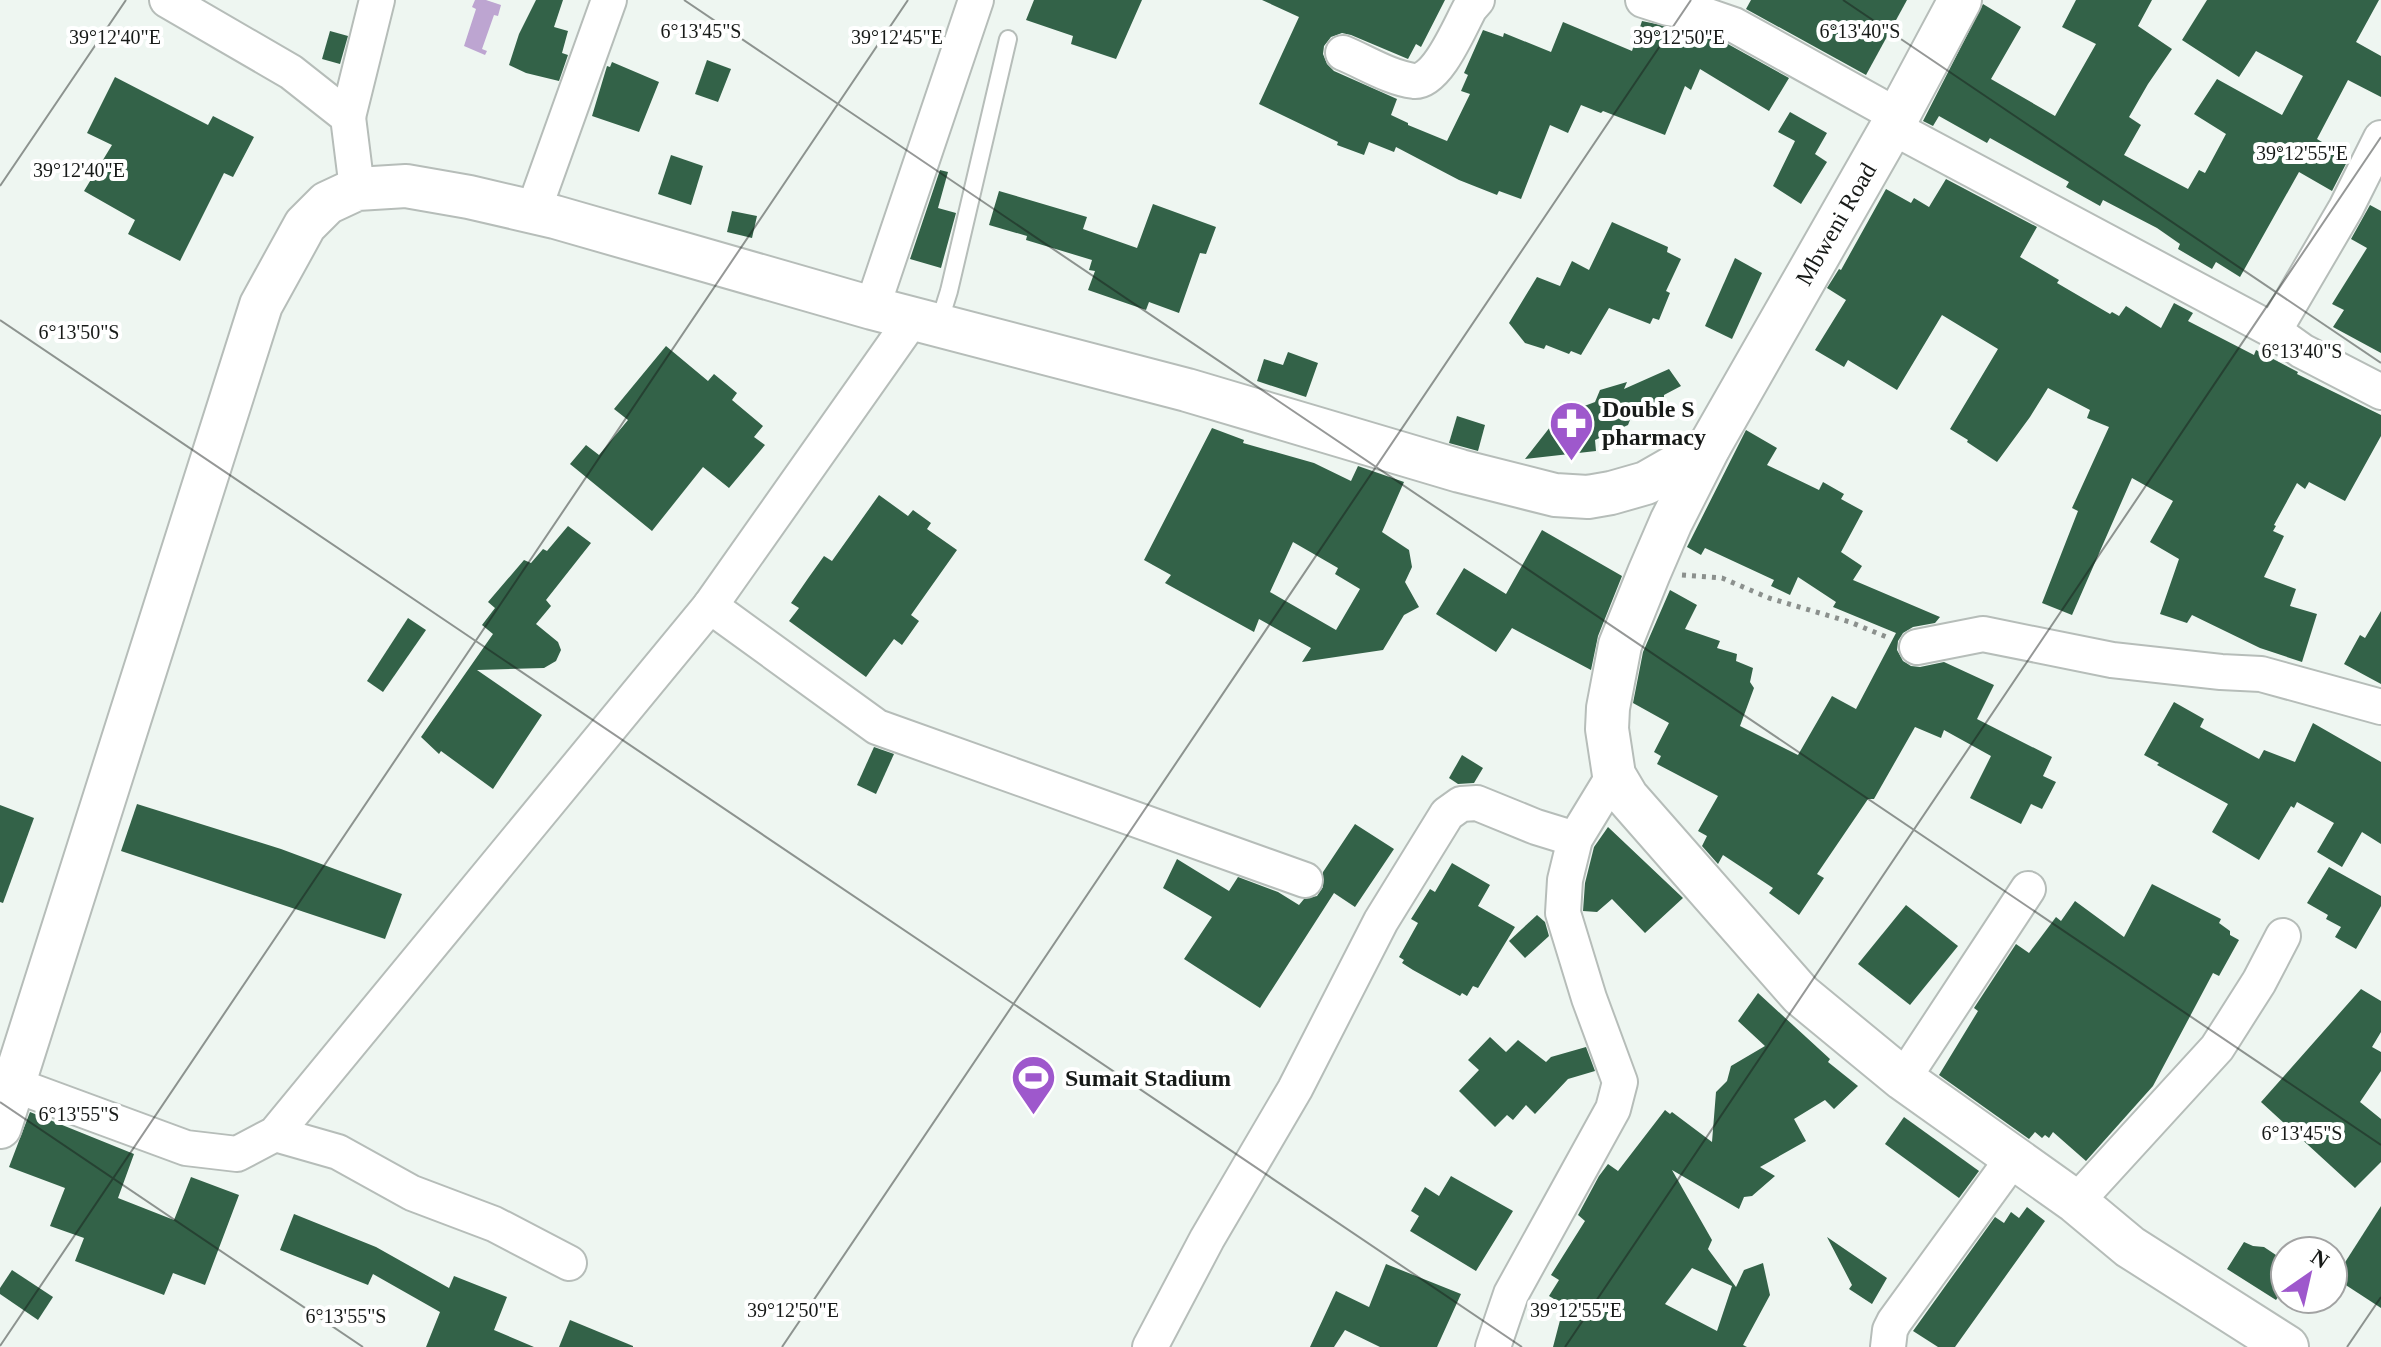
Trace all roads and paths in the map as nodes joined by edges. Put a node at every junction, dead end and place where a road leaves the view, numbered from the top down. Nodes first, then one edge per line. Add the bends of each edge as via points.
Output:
1 (167, 0) edge
2 (377, 0) edge
3 (609, 0) edge
4 (976, 0) edge
5 (1477, 0) edge
6 (1643, 0) edge
7 (1960, 0) edge
8 (1008, 39) dead end
9 (1343, 53) dead end
10 (348, 117) junction
11 (1895, 121) junction
12 (2381, 138) edge
13 (357, 189) junction
14 (533, 212) junction
15 (872, 308) junction
16 (926, 321) junction
17 (2274, 331) junction
18 (2381, 392) edge
19 (1709, 447) junction
20 (1649, 573) junction
21 (710, 606) junction
22 (1917, 647) joint
23 (2381, 707) edge
24 (1614, 775) junction
25 (1575, 839) junction
26 (1305, 880) dead end
27 (2028, 889) dead end
28 (2283, 936) dead end
29 (1903, 1079) junction
30 (15, 1085) junction
31 (0, 1127) edge
32 (275, 1134) junction
33 (2014, 1157) junction
34 (2076, 1202) junction
35 (569, 1263) dead end
36 (1150, 1347) edge
37 (1493, 1347) edge
38 (1888, 1347) edge
39 (2287, 1347) edge

1 - 10 street via 291,72
2 - 10 street
3 - 14 street
4 - 15 street
5 - 9 street via 1439,65 1425,78 1416,81 1385,72
6 - 11 street via 1734,25
7 - 11 street, Mbweni Road
8 - 16 lane via 949,291
10 - 13 street
11 - 17 street
11 - 19 street, Mbweni Road
12 - 17 street
13 - 14 street via 406,186
13 - 30 street via 327,203 305,225 261,305
14 - 15 street
15 - 16 street
16 - 19 street via 1555,495 1588,497 1646,483
16 - 21 street
17 - 18 street
19 - 20 street, Mbweni Road
20 - 22 path via 1722,578
20 - 24 street, Mbweni Road via 1620,645 1608,708
21 - 26 street via 877,727
21 - 32 street
22 - 23 street via 1983,634 2112,660 2261,674
24 - 25 street
24 - 29 street via 1634,806 1801,995
25 - 36 street via 1477,803 1461,804 1447,814 1381,921 1295,1089
25 - 37 street via 1563,913 1620,1082 1613,1109 1511,1294
27 - 29 street
28 - 34 street via 2217,1048
29 - 33 street
30 - 31 street
30 - 32 street via 186,1148 237,1154
32 - 35 street via 338,1152 412,1193 494,1224
33 - 34 street
33 - 38 street via 1894,1322
34 - 39 street via 2130,1247

